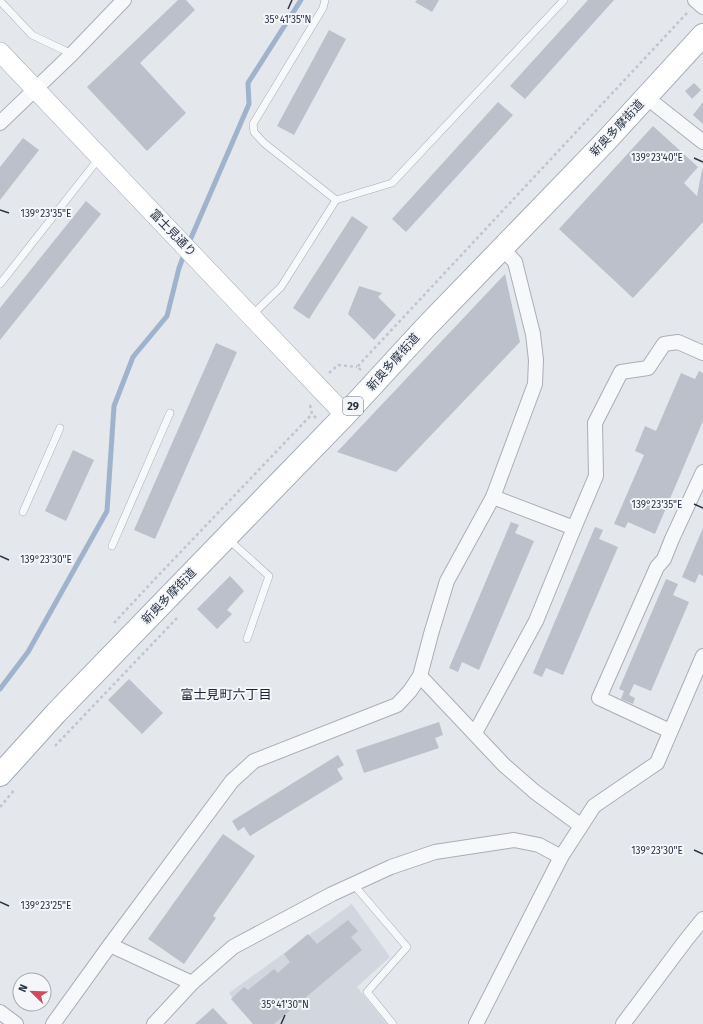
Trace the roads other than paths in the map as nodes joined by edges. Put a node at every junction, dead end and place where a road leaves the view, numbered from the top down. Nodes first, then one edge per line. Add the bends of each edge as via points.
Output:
1 (124, 0) edge
2 (325, 0) edge
3 (564, 0) edge
4 (3, 2) edge
5 (703, 35) edge
6 (0, 52) edge
7 (72, 54) junction
8 (36, 89) junction
9 (646, 97) junction
10 (0, 123) edge
11 (703, 142) edge
12 (101, 157) junction
13 (336, 200) junction
14 (502, 248) junction
15 (0, 284) edge
16 (251, 316) junction
17 (703, 353) edge
18 (170, 413) dead end
19 (345, 415) junction
20 (60, 428) dead end
21 (703, 472) edge
22 (493, 497) junction
23 (23, 512) dead end
24 (574, 528) junction
25 (226, 538) junction
26 (112, 546) dead end
27 (247, 639) dead end
28 (703, 656) edge
29 (420, 676) junction
30 (670, 731) junction
31 (475, 733) junction
32 (0, 775) edge
33 (580, 826) junction
34 (561, 857) junction
35 (354, 884) junction
36 (703, 919) edge
37 (110, 946) junction
38 (192, 983) junction
39 (0, 1012) edge
40 (16, 1024) edge
41 (53, 1024) edge
42 (154, 1024) edge
43 (393, 1024) edge
44 (476, 1024) edge
45 (623, 1024) edge

1 - 7 street
2 - 13 lane via 253,124 254,132 264,143
3 - 13 lane via 392,183
4 - 7 lane via 32,35
5 - 9 main road, 新奥多摩街道 / 29
6 - 8 street, 富士見通り
7 - 8 street
8 - 10 street
8 - 12 street, 富士見通り
9 - 11 street
9 - 14 main road, 新奥多摩街道 / 29
12 - 15 lane
12 - 16 street, 富士見通り
13 - 16 lane via 282,287
14 - 19 main road, 新奥多摩街道 / 29
14 - 22 street via 515,262 533,334 536,360 535,384
16 - 19 street, 富士見通り
17 - 24 street via 678,342 664,344 648,368 621,372 595,423 596,476
18 - 26 lane
19 - 25 main road, 新奥多摩街道 / 29
20 - 23 lane
21 - 30 street via 664,559 657,567 599,698
22 - 24 street
22 - 29 street via 447,581
24 - 31 street via 536,621
25 - 27 lane via 269,576
25 - 32 main road, 新奥多摩街道 / 29 via 56,713
28 - 30 street
29 - 31 street
29 - 37 street via 397,705 254,761 232,781
30 - 33 street via 657,763 594,806
31 - 33 street via 509,770
33 - 34 street
34 - 35 street via 539,845 514,840 435,852 391,867
34 - 44 street
35 - 38 street via 233,947
35 - 43 lane via 407,947 367,992
36 - 45 street
37 - 38 street
37 - 41 street
38 - 42 street
39 - 40 street

